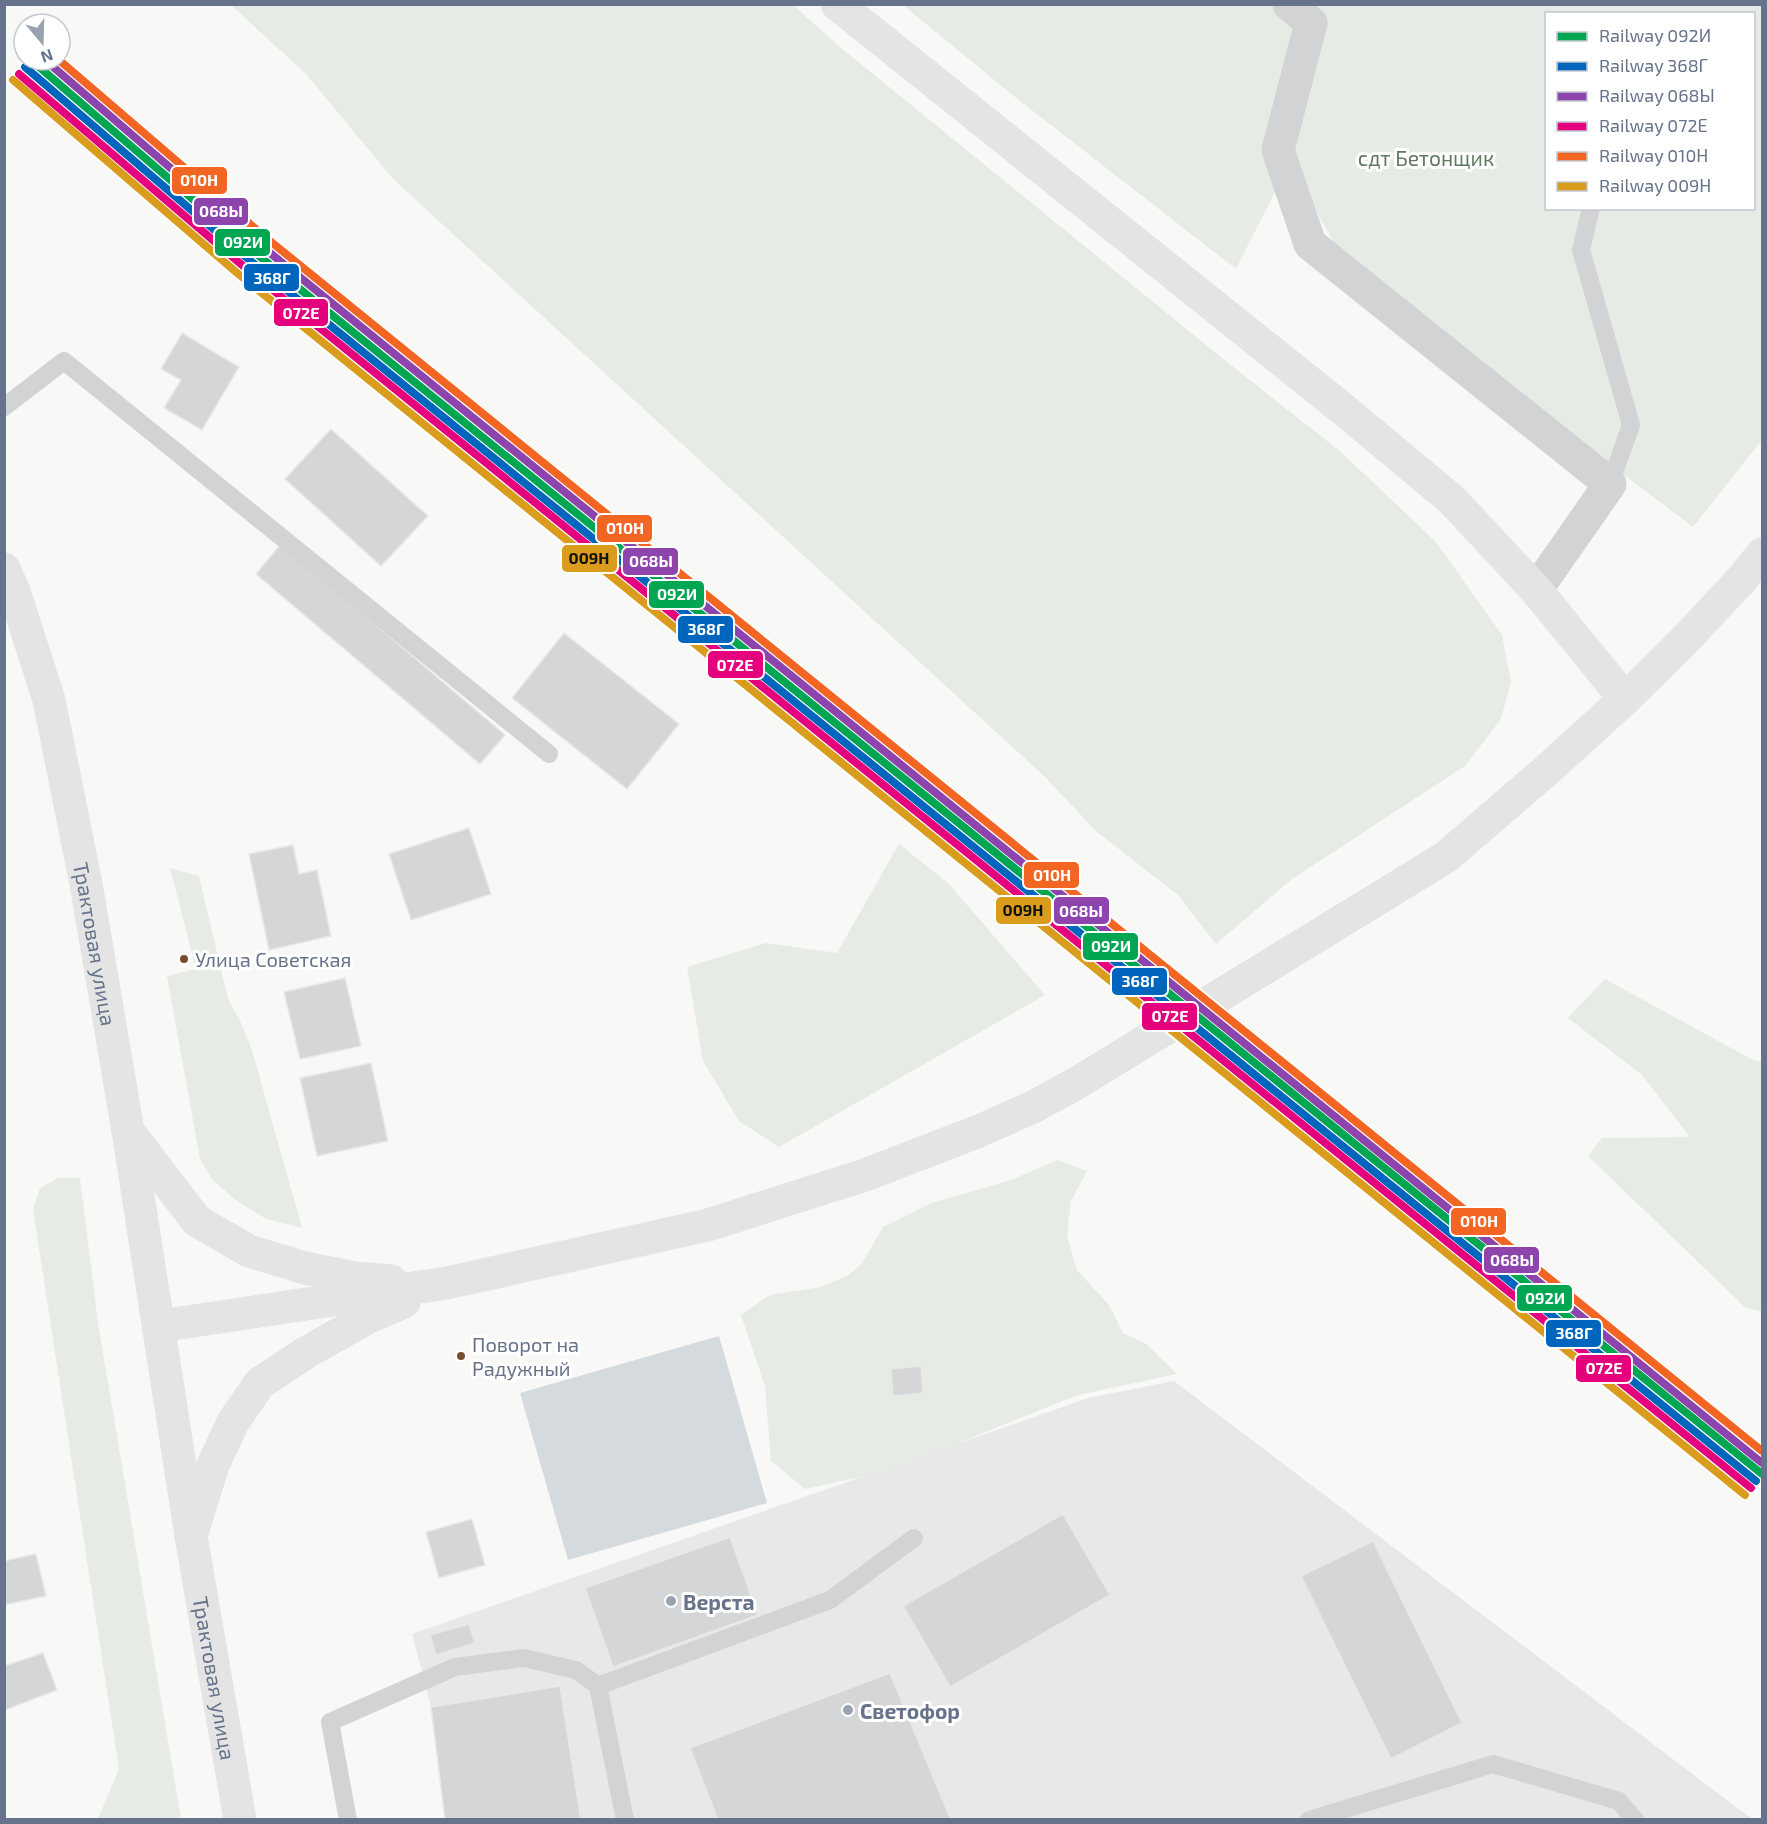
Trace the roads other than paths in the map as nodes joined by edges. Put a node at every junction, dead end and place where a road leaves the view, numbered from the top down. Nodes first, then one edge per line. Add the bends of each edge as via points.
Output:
1 (837, 4) edge
2 (1307, 11) edge
3 (1591, 210) edge
4 (4, 406) edge
5 (1610, 484) junction
6 (1762, 554) edge
7 (8, 584) edge
8 (1536, 590) junction
9 (1625, 699) junction
10 (549, 754) dead end
11 (128, 1131) junction
12 (447, 1283) junction
13 (160, 1326) junction
14 (191, 1536) junction
15 (914, 1538) dead end
16 (598, 1686) junction
17 (240, 1820) edge
18 (348, 1820) edge
19 (625, 1820) edge
20 (1309, 1820) edge
21 (1635, 1820) edge

1 - 8 main road via 1371,432 1452,501
2 - 5 street via 1278,150 1310,244
3 - 5 lane via 1581,250 1631,425
4 - 10 lane via 64,361
5 - 8 street
6 - 9 main road
7 - 11 main road, Трактовая улица via 49,700 86,884
8 - 9 main road
9 - 12 main road via 1446,857 1077,1083 1022,1112 886,1167 708,1225
11 - 12 main road via 197,1221 249,1251 355,1278
11 - 13 main road, Трактовая улица
12 - 13 main road
12 - 14 main road via 369,1317 261,1383 233,1422 213,1465
13 - 14 main road, Трактовая улица
14 - 17 main road, Трактовая улица
15 - 16 lane via 830,1600
16 - 18 lane via 576,1670 524,1658 455,1667 330,1722
16 - 19 lane
20 - 21 lane via 1493,1764 1619,1801

